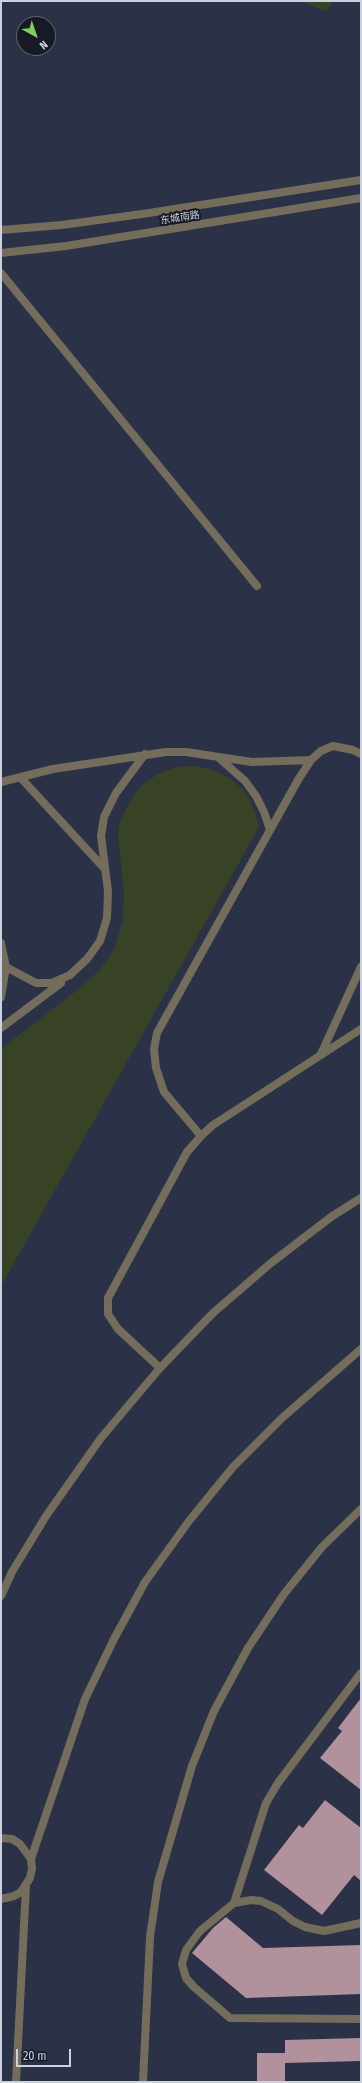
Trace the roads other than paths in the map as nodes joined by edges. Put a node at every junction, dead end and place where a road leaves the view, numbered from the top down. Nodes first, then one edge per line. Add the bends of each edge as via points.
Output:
1 (361, 180) edge
2 (361, 198) edge
3 (1, 230) edge
4 (1, 253) edge
5 (1, 272) edge
6 (257, 586) dead end
7 (145, 754) junction
8 (361, 754) edge
9 (217, 757) junction
10 (311, 760) junction
11 (20, 777) junction
12 (1, 782) edge
13 (270, 830) junction
14 (104, 868) junction
15 (1, 943) edge
16 (6, 967) junction
17 (361, 967) edge
18 (70, 975) junction
19 (1, 997) edge
20 (1, 1028) edge
21 (361, 1029) edge
22 (321, 1055) junction
23 (201, 1136) junction
24 (361, 1198) edge
25 (361, 1349) edge
26 (160, 1368) junction
27 (361, 1509) edge
28 (1, 1596) edge
29 (361, 1673) edge
30 (1, 1838) edge
31 (31, 1859) junction
32 (26, 1886) junction
33 (1, 1899) edge
34 (234, 1903) junction
35 (361, 1923) edge
36 (361, 2019) edge
37 (16, 2082) edge
38 (143, 2082) edge

1 - 3 street, 东城南路 via 150,213
2 - 4 street, 东城南路 via 66,246
5 - 6 street
7 - 9 street via 186,752
7 - 11 street
7 - 14 street via 116,793 104,817 101,836
8 - 10 street via 333,746 321,751
9 - 10 street via 252,762
9 - 13 street via 245,780 264,812
10 - 13 street
11 - 12 street
11 - 14 street
13 - 23 street via 157,1033 154,1049 156,1068 164,1092
14 - 18 street via 108,891 107,918 100,941 87,959
15 - 16 street
16 - 18 street via 36,983 52,983
16 - 19 street
17 - 22 street
18 - 20 street
21 - 22 street
22 - 23 street
23 - 26 street via 187,1152 108,1298 108,1314 118,1329
24 - 26 street via 331,1217 271,1263 213,1313
25 - 31 street via 282,1418 233,1467 189,1521 145,1582 85,1698
26 - 28 street via 101,1438 46,1516 12,1572
27 - 38 street via 322,1547 284,1594 248,1648 214,1711 192,1766 158,1882 150,1937
29 - 34 street via 278,1783 266,1803
30 - 31 street via 12,1839 20,1844
31 - 32 street via 32,1869
32 - 33 street via 14,1896
32 - 37 street
34 - 35 street via 261,1901 305,1927 324,1930
34 - 36 street via 200,1931 186,1950 182,1964 186,1978 194,1987 230,2018

